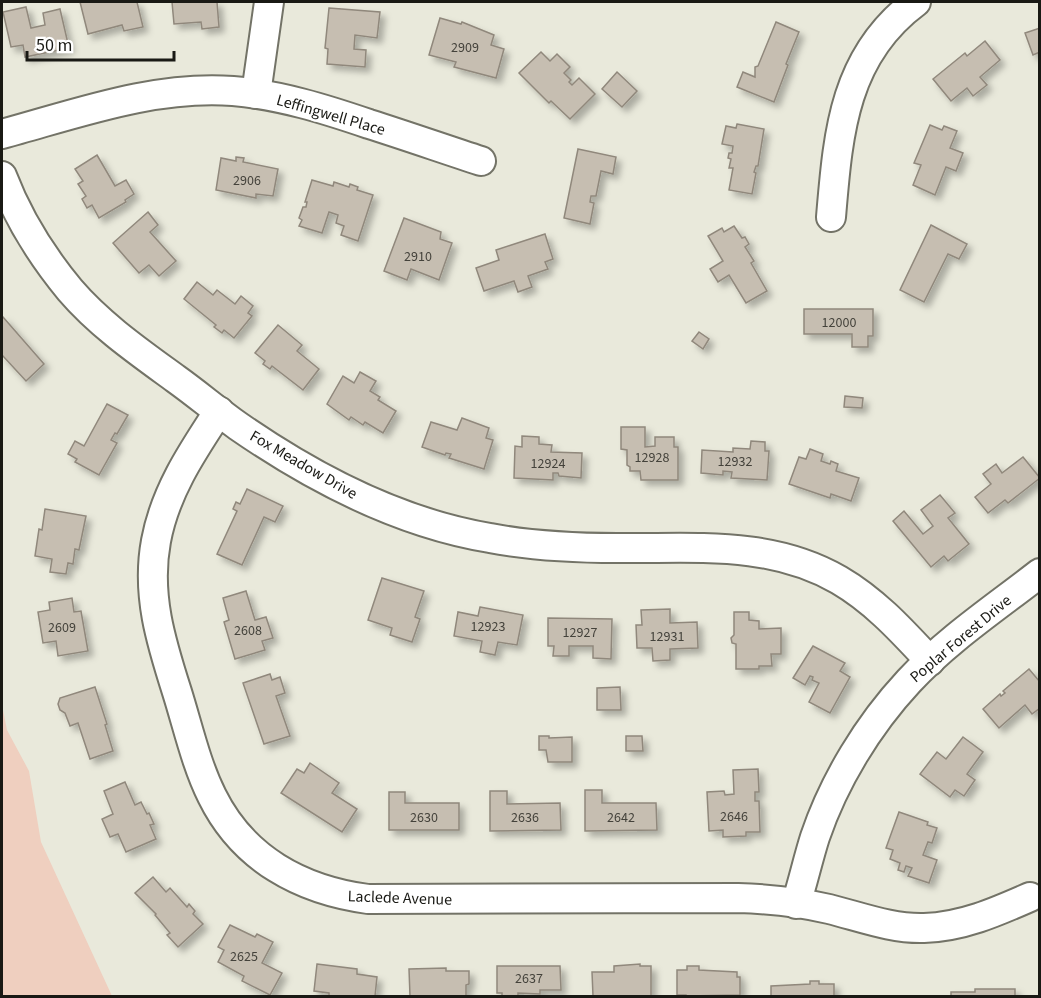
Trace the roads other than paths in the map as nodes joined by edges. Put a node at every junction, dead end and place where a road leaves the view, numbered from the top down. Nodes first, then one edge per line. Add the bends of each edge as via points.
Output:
1 (268, 2) edge
2 (916, 2) edge
3 (256, 94) junction
4 (2, 134) edge
5 (482, 161) dead end
6 (2, 176) edge
7 (831, 217) dead end
8 (219, 411) junction
9 (1040, 573) edge
10 (930, 661) junction
11 (1030, 897) dead end
12 (796, 903) junction

1 - 3 street
2 - 7 street via 870,52 852,88 838,143
3 - 4 street, Leffingwell Place via 178,92 150,96
3 - 5 street, Leffingwell Place via 332,112
6 - 8 street, Fox Meadow Drive via 21,220 72,292 131,346
8 - 10 street, Fox Meadow Drive via 304,468 355,495 469,534 554,547 744,549 803,563 876,605
8 - 12 street, Laclede Avenue via 187,460 166,504 155,542 152,598 158,634 212,796 234,830 266,861 321,890 368,899 738,898
9 - 10 street, Poplar Forest Drive
10 - 12 street, Poplar Forest Drive via 886,708 842,776 815,837
11 - 12 street, Laclede Avenue via 969,921 924,928 898,927

